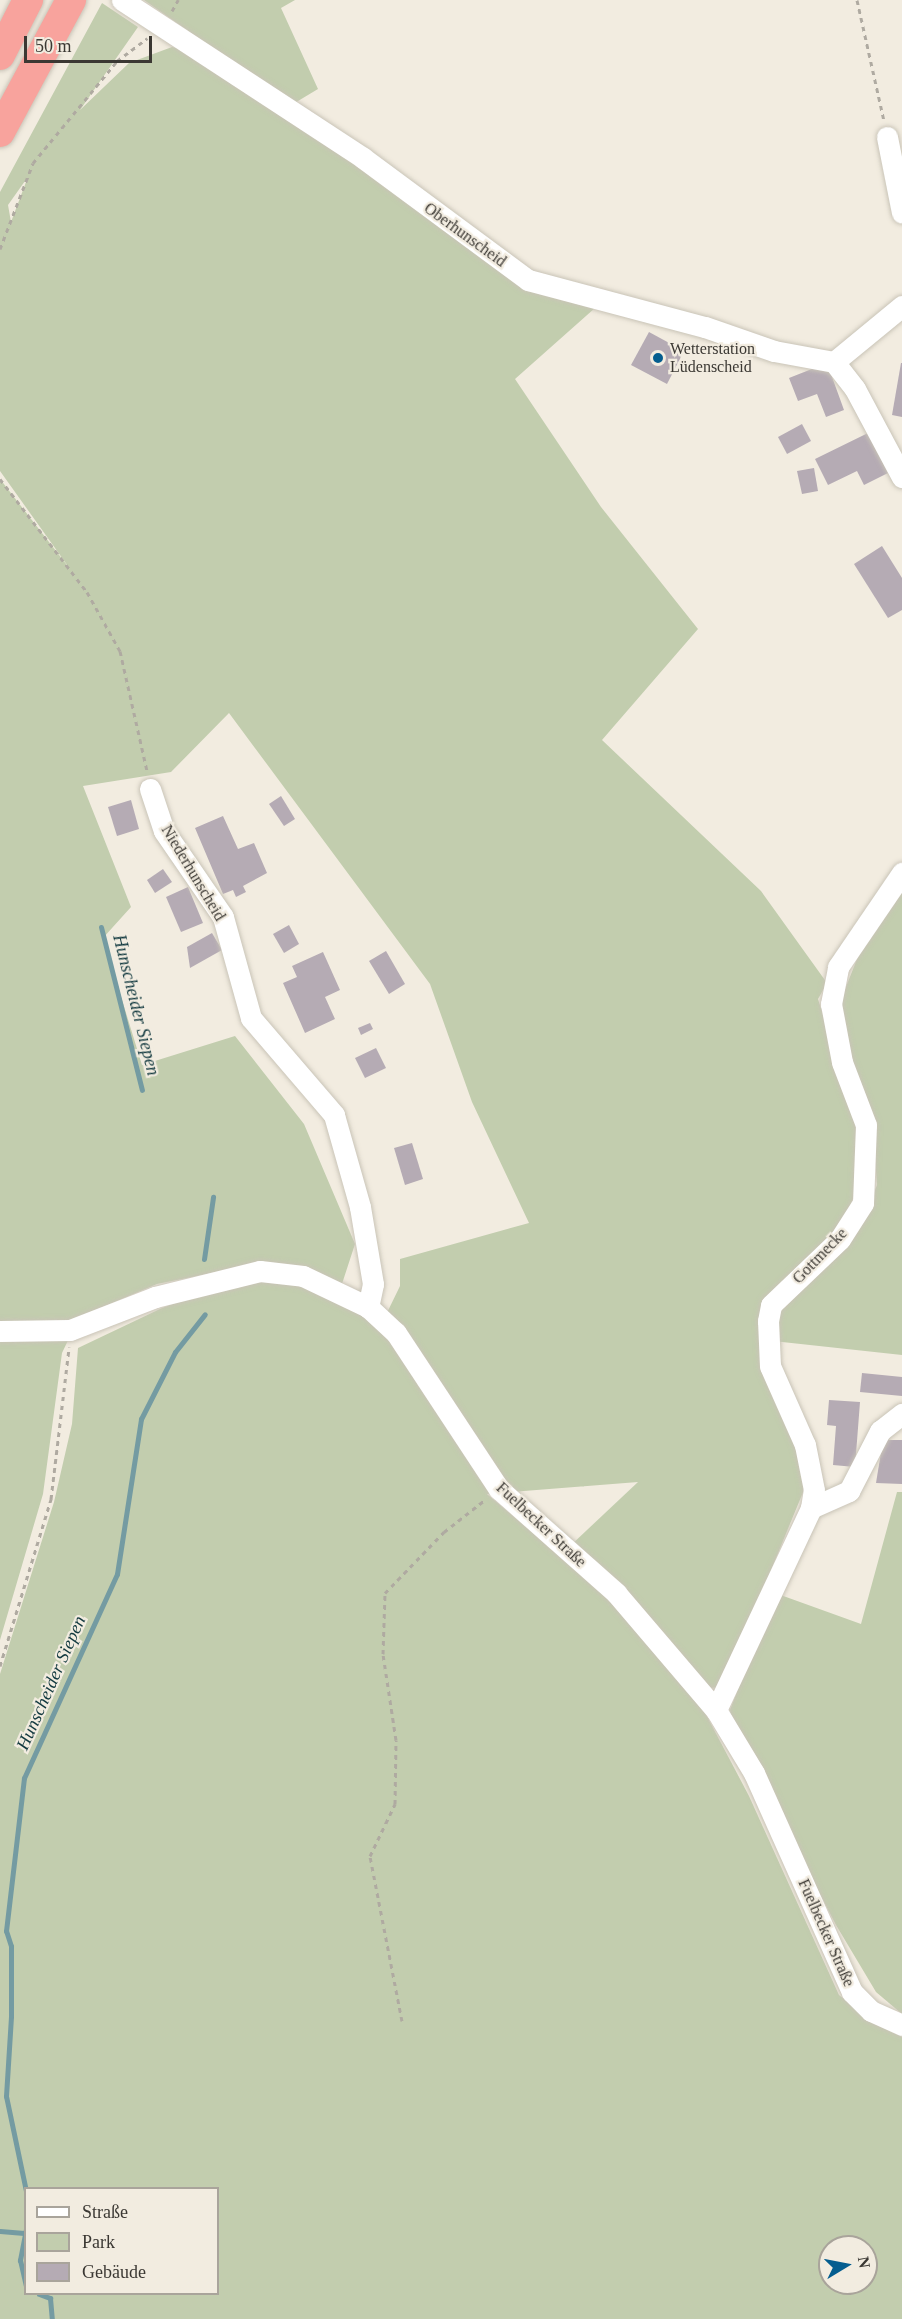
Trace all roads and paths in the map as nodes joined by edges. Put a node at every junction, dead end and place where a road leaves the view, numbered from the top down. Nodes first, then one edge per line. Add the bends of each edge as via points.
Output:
1 (28, 0) edge
2 (71, 0) edge
3 (857, 0) edge
4 (131, 6) edge
5 (163, 26) junction
6 (0, 55) edge
7 (0, 132) edge
8 (893, 141) edge
9 (902, 213) edge
10 (0, 249) edge
11 (902, 306) edge
12 (834, 362) junction
13 (902, 477) edge
14 (0, 478) edge
15 (150, 789) joint
16 (902, 873) edge
17 (368, 1307) junction
18 (70, 1330) junction
19 (0, 1331) edge
20 (902, 1414) edge
21 (499, 1489) junction
22 (811, 1508) junction
23 (0, 1666) edge
24 (716, 1710) junction
25 (402, 2021) dead end
26 (902, 2025) edge

1 - 6 highway
2 - 7 highway
3 - 8 path
4 - 5 street, Oberhunscheid
5 - 10 path via 117,61 33,163
5 - 12 street, Oberhunscheid via 363,158 528,280 705,327 774,351
8 - 9 street
11 - 12 street
12 - 13 street via 855,389
14 - 15 path via 87,592 120,651
15 - 17 street, Niederhunscheid via 165,831 223,917 251,1018 334,1115 360,1207 373,1284
16 - 22 street, Gottmecke via 838,967 831,1004 842,1062 869,1143 863,1203 840,1239 771,1305 768,1322 770,1366 806,1446 814,1490
17 - 18 street, Fuelbecker Straße via 303,1276 260,1271 155,1297
17 - 21 street, Fuelbecker Straße via 396,1333
18 - 19 street, Fuelbecker Straße
18 - 23 path via 64,1422 51,1499
20 - 22 street via 880,1431 849,1491
21 - 24 street, Fuelbecker Straße via 616,1593
21 - 25 path via 444,1532 385,1593 383,1654 396,1740 395,1804 370,1856
22 - 24 street, Gottmecke
24 - 26 street, Fuelbecker Straße via 754,1773 852,1992 871,2011

